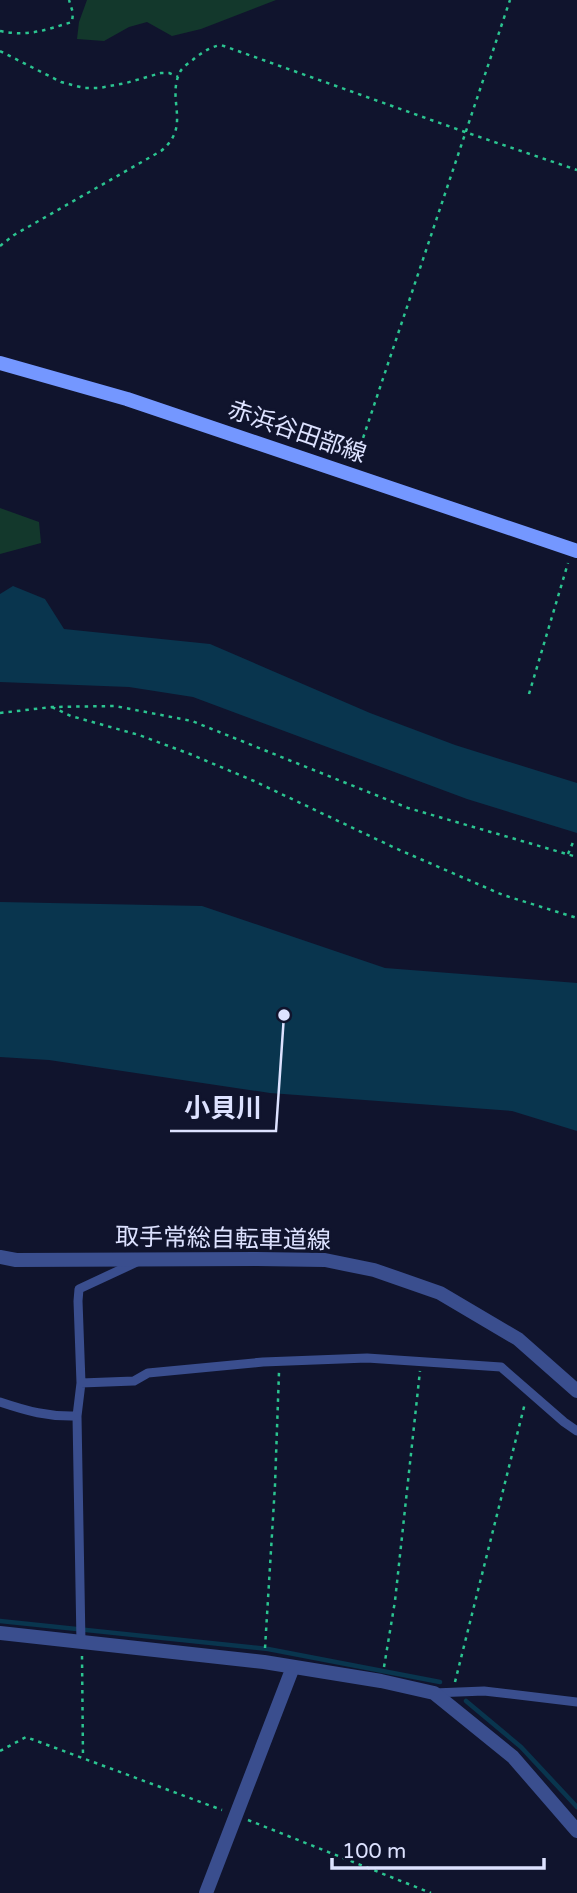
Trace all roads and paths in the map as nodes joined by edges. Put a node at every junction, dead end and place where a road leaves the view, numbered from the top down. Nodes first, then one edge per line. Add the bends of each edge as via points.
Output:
1 (69, 0) edge
2 (510, 0) edge
3 (0, 31) edge
4 (0, 51) edge
5 (178, 77) junction
6 (465, 132) junction
7 (577, 170) edge
8 (0, 246) edge
9 (0, 363) edge
10 (351, 475) junction
11 (575, 550) edge
12 (529, 694) dead end
13 (52, 707) junction
14 (0, 713) edge
15 (574, 840) dead end
16 (568, 854) junction
17 (577, 857) edge
18 (577, 918) edge
19 (0, 1257) edge
20 (144, 1259) junction
21 (279, 1361) junction
22 (421, 1362) junction
23 (81, 1383) junction
24 (529, 1390) junction
25 (577, 1391) edge
26 (0, 1402) edge
27 (77, 1416) junction
28 (577, 1431) edge
29 (0, 1633) edge
30 (81, 1643) junction
31 (264, 1662) junction
32 (293, 1667) junction
33 (381, 1681) junction
34 (452, 1692) junction
35 (435, 1693) junction
36 (577, 1702) edge
37 (0, 1751) edge
38 (83, 1758) junction
39 (236, 1815) junction
40 (577, 1831) edge
41 (206, 1893) edge
42 (431, 1893) edge

1 - 3 path via 72,22 37,32
2 - 6 path
4 - 5 path via 61,82 84,88 161,73
5 - 6 path via 181,69 209,47 221,45
5 - 8 path via 177,128 171,142
6 - 7 path
6 - 10 path
9 - 10 main road, 赤浜谷田部線 via 127,399
10 - 11 main road, 赤浜谷田部線
11 - 12 path
13 - 14 path
13 - 16 path via 115,706 192,721 408,808
13 - 18 path via 190,754 503,895
15 - 16 path
16 - 17 path
19 - 20 street, 取手常総自転車道線
20 - 23 lane via 79,1289
20 - 25 street, 取手常総自転車道線 via 325,1260 374,1269 440,1293 517,1339
21 - 22 lane via 367,1358
21 - 23 lane via 148,1373 134,1381
21 - 31 path
22 - 24 lane via 501,1367
22 - 33 path via 395,1601
23 - 27 lane
24 - 28 lane
24 - 34 path
26 - 27 lane via 53,1417
27 - 30 lane
29 - 30 street
30 - 31 street
30 - 38 path
31 - 32 street
32 - 33 street
32 - 39 street
33 - 35 street
34 - 35 lane
34 - 36 lane via 484,1691
35 - 40 street via 513,1757
37 - 38 path via 26,1737
38 - 39 path
39 - 41 street
39 - 42 path

